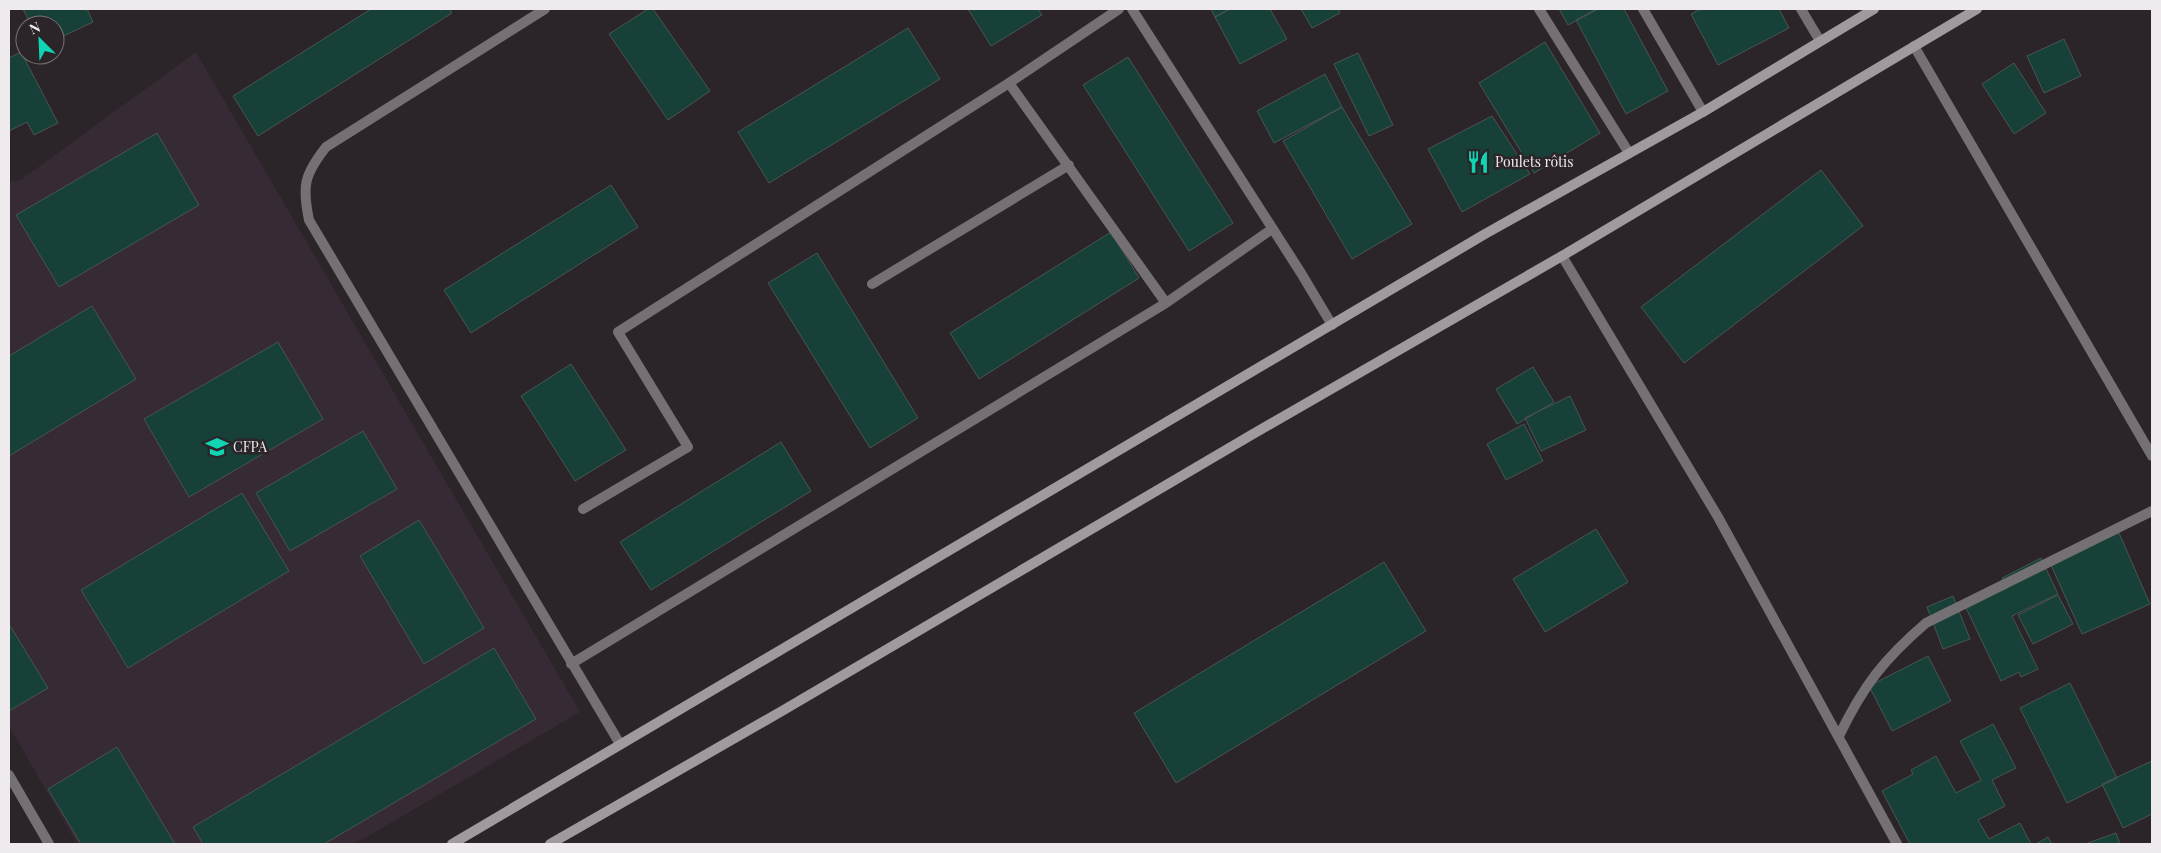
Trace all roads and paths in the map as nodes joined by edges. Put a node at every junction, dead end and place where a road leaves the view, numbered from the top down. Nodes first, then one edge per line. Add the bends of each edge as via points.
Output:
1 (545, 9) edge
2 (1119, 9) edge
3 (1132, 9) edge
4 (1539, 9) edge
5 (1643, 9) edge
6 (1801, 9) edge
7 (1874, 9) edge
8 (1977, 9) edge
9 (1820, 41) junction
10 (1914, 46) junction
11 (1009, 83) junction
12 (1704, 112) junction
13 (1629, 153) junction
14 (1069, 165) junction
15 (1272, 229) junction
16 (1562, 256) junction
17 (872, 284) dead end
18 (1166, 303) junction
19 (1332, 325) junction
20 (2152, 456) edge
21 (584, 509) dead end
22 (2152, 511) edge
23 (571, 664) junction
24 (1839, 736) junction
25 (620, 744) junction
26 (9, 775) edge
27 (49, 844) edge
28 (452, 844) edge
29 (550, 844) edge
30 (1897, 844) edge

1 - 23 street via 326,147 309,168 305,198 309,220
2 - 11 street
3 - 15 street
4 - 13 street
5 - 12 street
6 - 9 street
7 - 9 main road
8 - 10 main road
9 - 12 main road
10 - 16 main road
10 - 20 street
11 - 14 street
11 - 21 street via 618,332 688,447
12 - 13 main road
13 - 19 main road
14 - 17 street
14 - 18 street
15 - 18 street
15 - 19 street
16 - 24 street via 1718,517
16 - 29 main road
18 - 23 street
19 - 25 main road
22 - 24 street via 1926,623 1874,674 1854,704
23 - 25 street
24 - 30 street
25 - 28 main road
26 - 27 street

